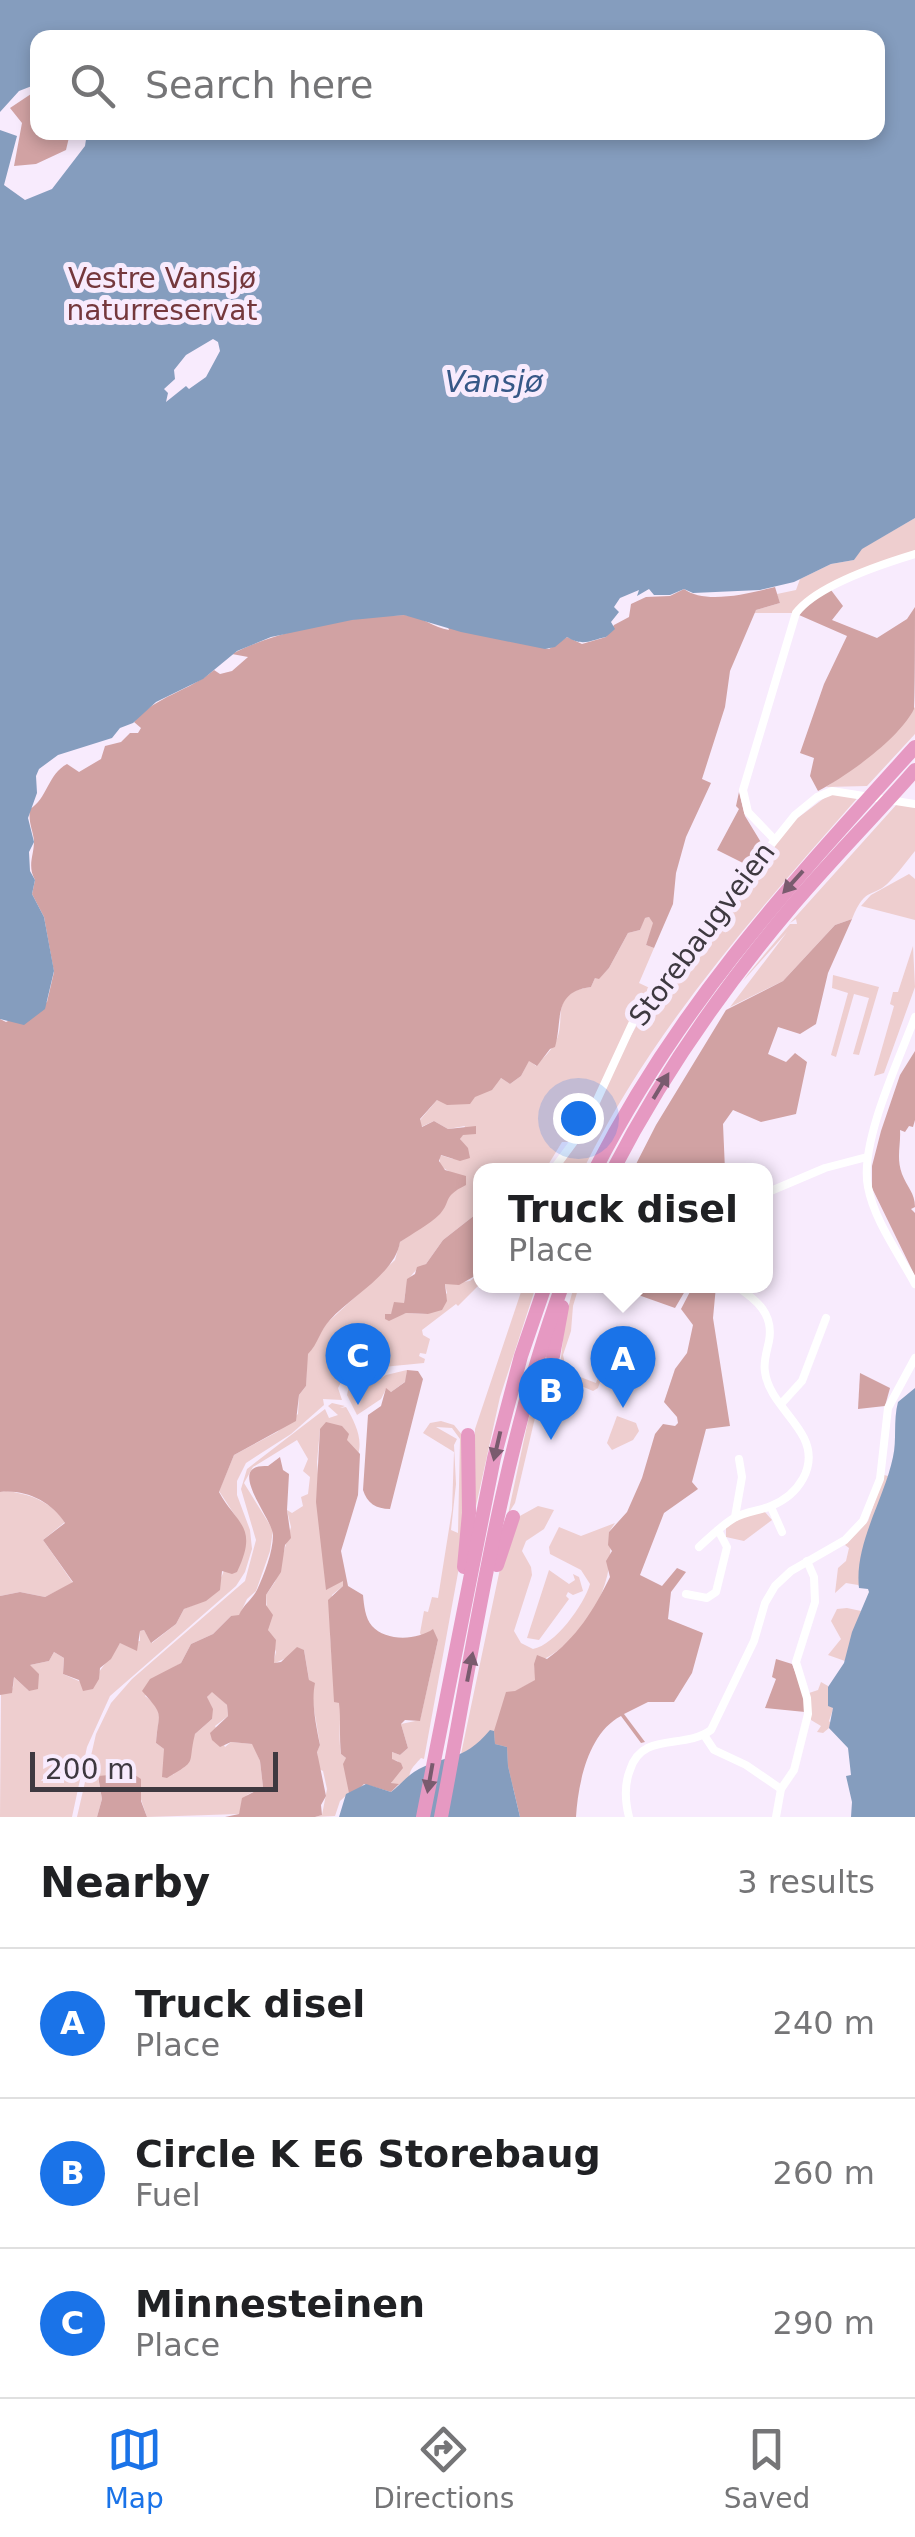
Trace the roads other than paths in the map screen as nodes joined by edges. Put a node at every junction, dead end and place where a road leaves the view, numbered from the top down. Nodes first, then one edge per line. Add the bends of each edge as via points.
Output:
1 (915, 554) edge
2 (915, 746) edge
3 (915, 770) edge
4 (915, 804) edge
5 (773, 838) junction
6 (915, 1018) edge
7 (867, 1157) junction
8 (558, 1163) edge
9 (599, 1163) edge
10 (617, 1163) edge
11 (773, 1191) edge
12 (915, 1284) edge
13 (543, 1293) edge
14 (563, 1293) edge
15 (564, 1293) edge
16 (745, 1293) edge
17 (826, 1318) dead end
18 (553, 1356) dead end
19 (915, 1358) edge
20 (781, 1404) junction
21 (468, 1435) dead end
22 (739, 1459) dead end
23 (770, 1507) junction
24 (735, 1517) junction
25 (513, 1518) dead end
26 (718, 1530) junction
27 (782, 1532) dead end
28 (698, 1548) dead end
29 (807, 1560) junction
30 (484, 1592) junction
31 (686, 1594) dead end
32 (462, 1617) junction
33 (704, 1735) junction
34 (781, 1789) junction
35 (422, 1817) edge
36 (441, 1817) edge
37 (629, 1817) edge
38 (776, 1817) edge

1 - 5 street via 829,588 796,613 743,790 748,812
2 -> 9 highway via 713,979
10 -> 3 highway via 714,1004 789,909
4 - 5 street, Storebaugveien via 832,791
5 - 8 street, Storebaugveien via 633,1022 584,1128
6 - 7 street
7 - 11 street
7 - 12 street via 872,1202
13 -> 32 highway via 501,1426
14 - 30 highway via 522,1406
15 - 18 highway
16 - 20 street via 767,1316 764,1374
17 - 20 street via 802,1381
19 - 29 street via 888,1408 880,1479 863,1521 846,1540
20 - 23 street via 810,1454 801,1485
21 - 32 highway
22 - 24 street
23 - 24 street
23 - 27 street
24 - 26 street
25 - 30 highway
26 - 28 street
26 - 31 street via 727,1547 716,1592 707,1598
29 - 33 street via 773,1588 719,1716
29 - 34 street via 815,1602 796,1662 808,1714 792,1776
36 -> 30 highway
32 -> 35 highway
33 - 34 street via 714,1750
33 - 37 street via 650,1745 636,1755 626,1788
34 - 38 street

